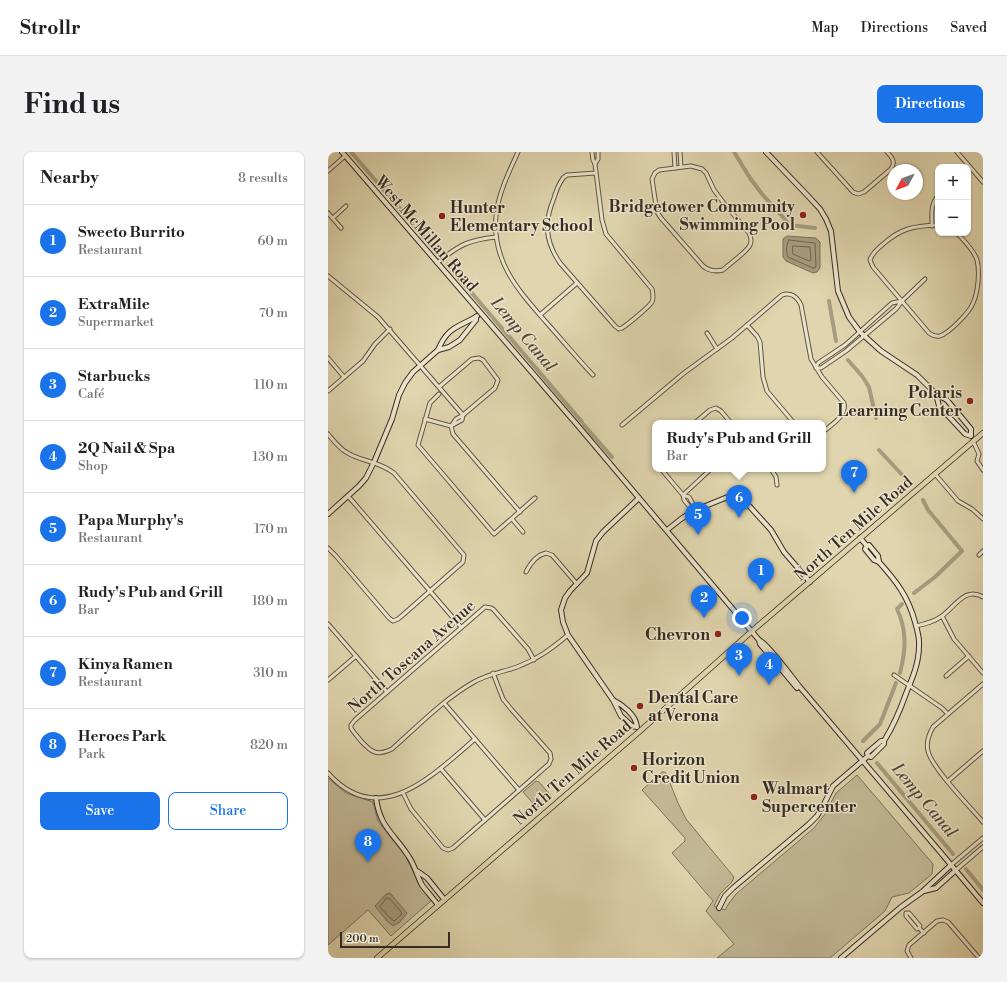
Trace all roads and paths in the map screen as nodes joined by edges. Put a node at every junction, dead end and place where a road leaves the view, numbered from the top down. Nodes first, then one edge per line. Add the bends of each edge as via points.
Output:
1 (342, 152) edge
2 (518, 152) edge
3 (592, 152) edge
4 (598, 152) edge
5 (674, 152) edge
6 (680, 152) edge
7 (766, 152) edge
8 (817, 152) edge
9 (887, 152) edge
10 (957, 152) edge
11 (345, 156) junction
12 (595, 164) junction
13 (966, 164) edge
14 (681, 167) junction
15 (675, 168) junction
16 (328, 171) edge
17 (971, 171) edge
18 (596, 173) junction
19 (983, 182) edge
20 (935, 200) edge
21 (346, 206) dead end
22 (328, 213) edge
23 (332, 218) junction
24 (932, 226) junction
25 (935, 226) edge
26 (341, 228) dead end
27 (959, 236) edge
28 (496, 237) junction
29 (437, 263) junction
30 (328, 276) edge
31 (925, 280) dead end
32 (977, 282) junction
33 (578, 283) junction
34 (983, 283) edge
35 (902, 301) junction
36 (481, 313) junction
37 (540, 315) junction
38 (476, 317) junction
39 (747, 325) junction
40 (390, 329) junction
41 (860, 332) junction
42 (707, 333) dead end
43 (864, 336) junction
44 (717, 349) junction
45 (438, 350) junction
46 (328, 358) edge
47 (420, 365) junction
48 (816, 368) junction
49 (593, 375) dead end
50 (344, 377) junction
51 (439, 387) junction
52 (328, 391) edge
53 (439, 394) dead end
54 (936, 394) junction
55 (463, 415) junction
56 (425, 420) junction
57 (698, 420) edge
58 (728, 420) edge
59 (791, 420) edge
60 (622, 425) dead end
61 (451, 426) junction
62 (826, 429) edge
63 (983, 433) edge
64 (328, 434) edge
65 (973, 439) junction
66 (374, 462) junction
67 (983, 470) edge
68 (664, 472) edge
69 (708, 472) edge
70 (773, 472) edge
71 (936, 474) junction
72 (777, 485) dead end
73 (683, 495) junction
74 (348, 496) junction
75 (535, 498) dead end
76 (639, 498) junction
77 (693, 511) junction
78 (520, 512) junction
79 (328, 514) edge
80 (512, 519) junction
81 (983, 519) edge
82 (667, 530) junction
83 (523, 532) dead end
84 (860, 538) junction
85 (328, 548) edge
86 (983, 551) edge
87 (978, 555) dead end
88 (526, 572) dead end
89 (810, 582) junction
90 (577, 584) junction
91 (430, 590) junction
92 (983, 597) edge
93 (942, 616) junction
94 (328, 624) edge
95 (916, 626) junction
96 (461, 627) junction
97 (752, 632) junction
98 (568, 635) junction
99 (356, 656) junction
100 (968, 656) junction
101 (534, 660) junction
102 (493, 673) junction
103 (983, 673) edge
104 (894, 674) dead end
105 (946, 676) dead end
106 (328, 680) edge
107 (983, 684) edge
108 (909, 685) junction
109 (387, 692) junction
110 (613, 700) junction
111 (444, 703) junction
112 (948, 714) junction
113 (638, 729) junction
114 (475, 738) junction
115 (983, 751) edge
116 (862, 761) junction
117 (441, 769) junction
118 (328, 773) edge
119 (948, 781) junction
120 (519, 790) junction
121 (403, 793) junction
122 (376, 798) junction
123 (485, 820) junction
124 (983, 822) edge
125 (983, 838) edge
126 (983, 847) edge
127 (951, 865) junction
128 (417, 870) junction
129 (956, 870) junction
130 (922, 892) junction
131 (444, 899) junction
132 (983, 903) edge
133 (438, 905) junction
134 (901, 907) junction
135 (719, 908) dead end
136 (924, 933) junction
137 (378, 958) edge
138 (841, 958) edge
139 (911, 958) edge
140 (979, 958) edge

1 - 11 street, West McMillan Road
2 - 28 street via 499,200
3 - 12 street
4 - 12 street
5 - 15 street
6 - 14 street
7 - 41 street via 820,209 826,219 831,231 838,291 849,317
8 - 9 street via 853,192 858,194 864,192 891,169 894,163
10 - 13 street
11 - 16 street
11 - 29 street, West McMillan Road
12 - 18 street
14 - 15 street
14 - 15 street via 692,166 702,169 709,177 714,190 751,237 748,248 723,270 710,270 703,266 658,212 652,179 659,170
17 - 19 street
18 - 33 street via 567,175 563,178 547,222 547,235 555,255
18 - 33 street via 606,234 652,289 654,297 650,305 624,327 619,328 614,326
20 - 24 street via 932,208
21 - 23 street
22 - 23 street
23 - 26 street
24 - 25 street
24 - 35 street via 912,227 896,234 873,254 870,260
27 - 32 street via 977,260
28 - 29 street via 462,244
28 - 37 street via 504,267
29 - 36 street, West McMillan Road
30 - 40 street
31 - 35 street
32 - 34 street
32 - 35 street via 975,298 968,312 944,334 936,336 929,333
33 - 37 street
35 - 41 street via 892,303
35 - 43 street
36 - 38 street
36 - 76 street, West McMillan Road
37 - 49 street
38 - 45 street via 451,330
38 - 45 street via 460,340
39 - 44 street
39 - 48 street via 782,295 790,294 797,298 801,305 810,354
39 - 59 street via 760,342 767,391
40 - 47 street
40 - 50 street via 363,361
41 - 43 street
41 - 48 street via 818,363
42 - 44 street
43 - 48 street via 833,361
43 - 54 street via 921,378
44 - 60 street
45 - 47 street
46 - 50 street
47 - 51 street
47 - 66 street via 399,395
48 - 62 street via 844,404 845,410 843,415
50 - 52 street
51 - 55 street
51 - 55 street via 472,359 483,360 496,376 498,384
53 - 56 street via 430,403
54 - 65 street via 939,406
54 - 65 street via 947,400 971,429
55 - 61 street
56 - 61 street
56 - 80 street via 418,446 494,534
57 - 58 street via 716,408
61 - 78 street via 453,434
63 - 65 main road, North Ten Mile Road
64 - 66 street via 345,452
65 - 67 street via 979,454 977,462
65 - 71 main road, North Ten Mile Road
66 - 74 street via 366,478
66 - 91 street via 394,473 464,555 463,562
68 - 73 street
69 - 73 street
70 - 72 street
71 - 81 street via 958,501
71 - 84 main road, North Ten Mile Road
73 - 77 street
74 - 79 street
74 - 91 street
75 - 78 street
76 - 82 street, West McMillan Road
76 - 90 street via 596,541 587,573
77 - 82 street
77 - 89 street via 730,496 742,498 771,530 784,552
78 - 80 street
80 - 83 street
82 - 97 street, West McMillan Road
84 - 89 main road, North Ten Mile Road
84 - 95 street via 867,546 865,549 895,580 905,595
85 - 91 street via 393,621
86 - 87 street
88 - 90 street via 531,563 546,553 552,555
89 - 97 main road, North Ten Mile Road
90 - 98 street via 565,598 561,610
91 - 96 street
92 - 93 street via 975,593 966,595
93 - 95 street
93 - 100 street via 950,633
94 - 99 street
95 - 108 street via 920,647
96 - 101 street, North Toscana Avenue via 482,609 493,609 528,649
96 - 109 street, North Toscana Avenue
97 - 113 main road, North Ten Mile Road
97 - 116 street, West McMillan Road
98 - 101 street
98 - 110 street
99 - 106 street
99 - 109 street
100 - 103 street
100 - 105 street
101 - 102 street via 516,668
102 - 111 street via 475,681
102 - 120 street via 511,709 550,753 551,759 548,764
104 - 108 street
107 - 112 street
108 - 112 street
108 - 116 street via 884,744 871,757 868,756
109 - 111 street, North Toscana Avenue via 351,725 353,731 374,752 383,753 392,749
110 - 113 street via 621,716
110 - 113 street via 628,711
111 - 114 street
112 - 119 street via 933,727 927,749 934,765
113 - 131 main road, North Ten Mile Road
114 - 117 street
114 - 120 street
115 - 119 street
116 - 127 street, West McMillan Road
116 - 135 street via 832,786 813,820 733,888
117 - 121 street
117 - 123 street
118 - 122 street via 348,790
119 - 124 street
120 - 123 street
121 - 122 street
121 - 123 street via 411,809 443,848 448,850
122 - 128 street via 380,818 404,848
125 - 127 street
126 - 129 street
127 - 129 street, West McMillan Road
127 - 130 street
128 - 131 street
128 - 133 street via 422,885
129 - 130 street via 936,888
129 - 132 street, West McMillan Road
130 - 134 street
131 - 133 main road, North Ten Mile Road
133 - 137 main road, North Ten Mile Road
134 - 136 street via 909,913
134 - 138 street
136 - 139 street via 909,945 907,951
136 - 140 street via 937,921 948,922

